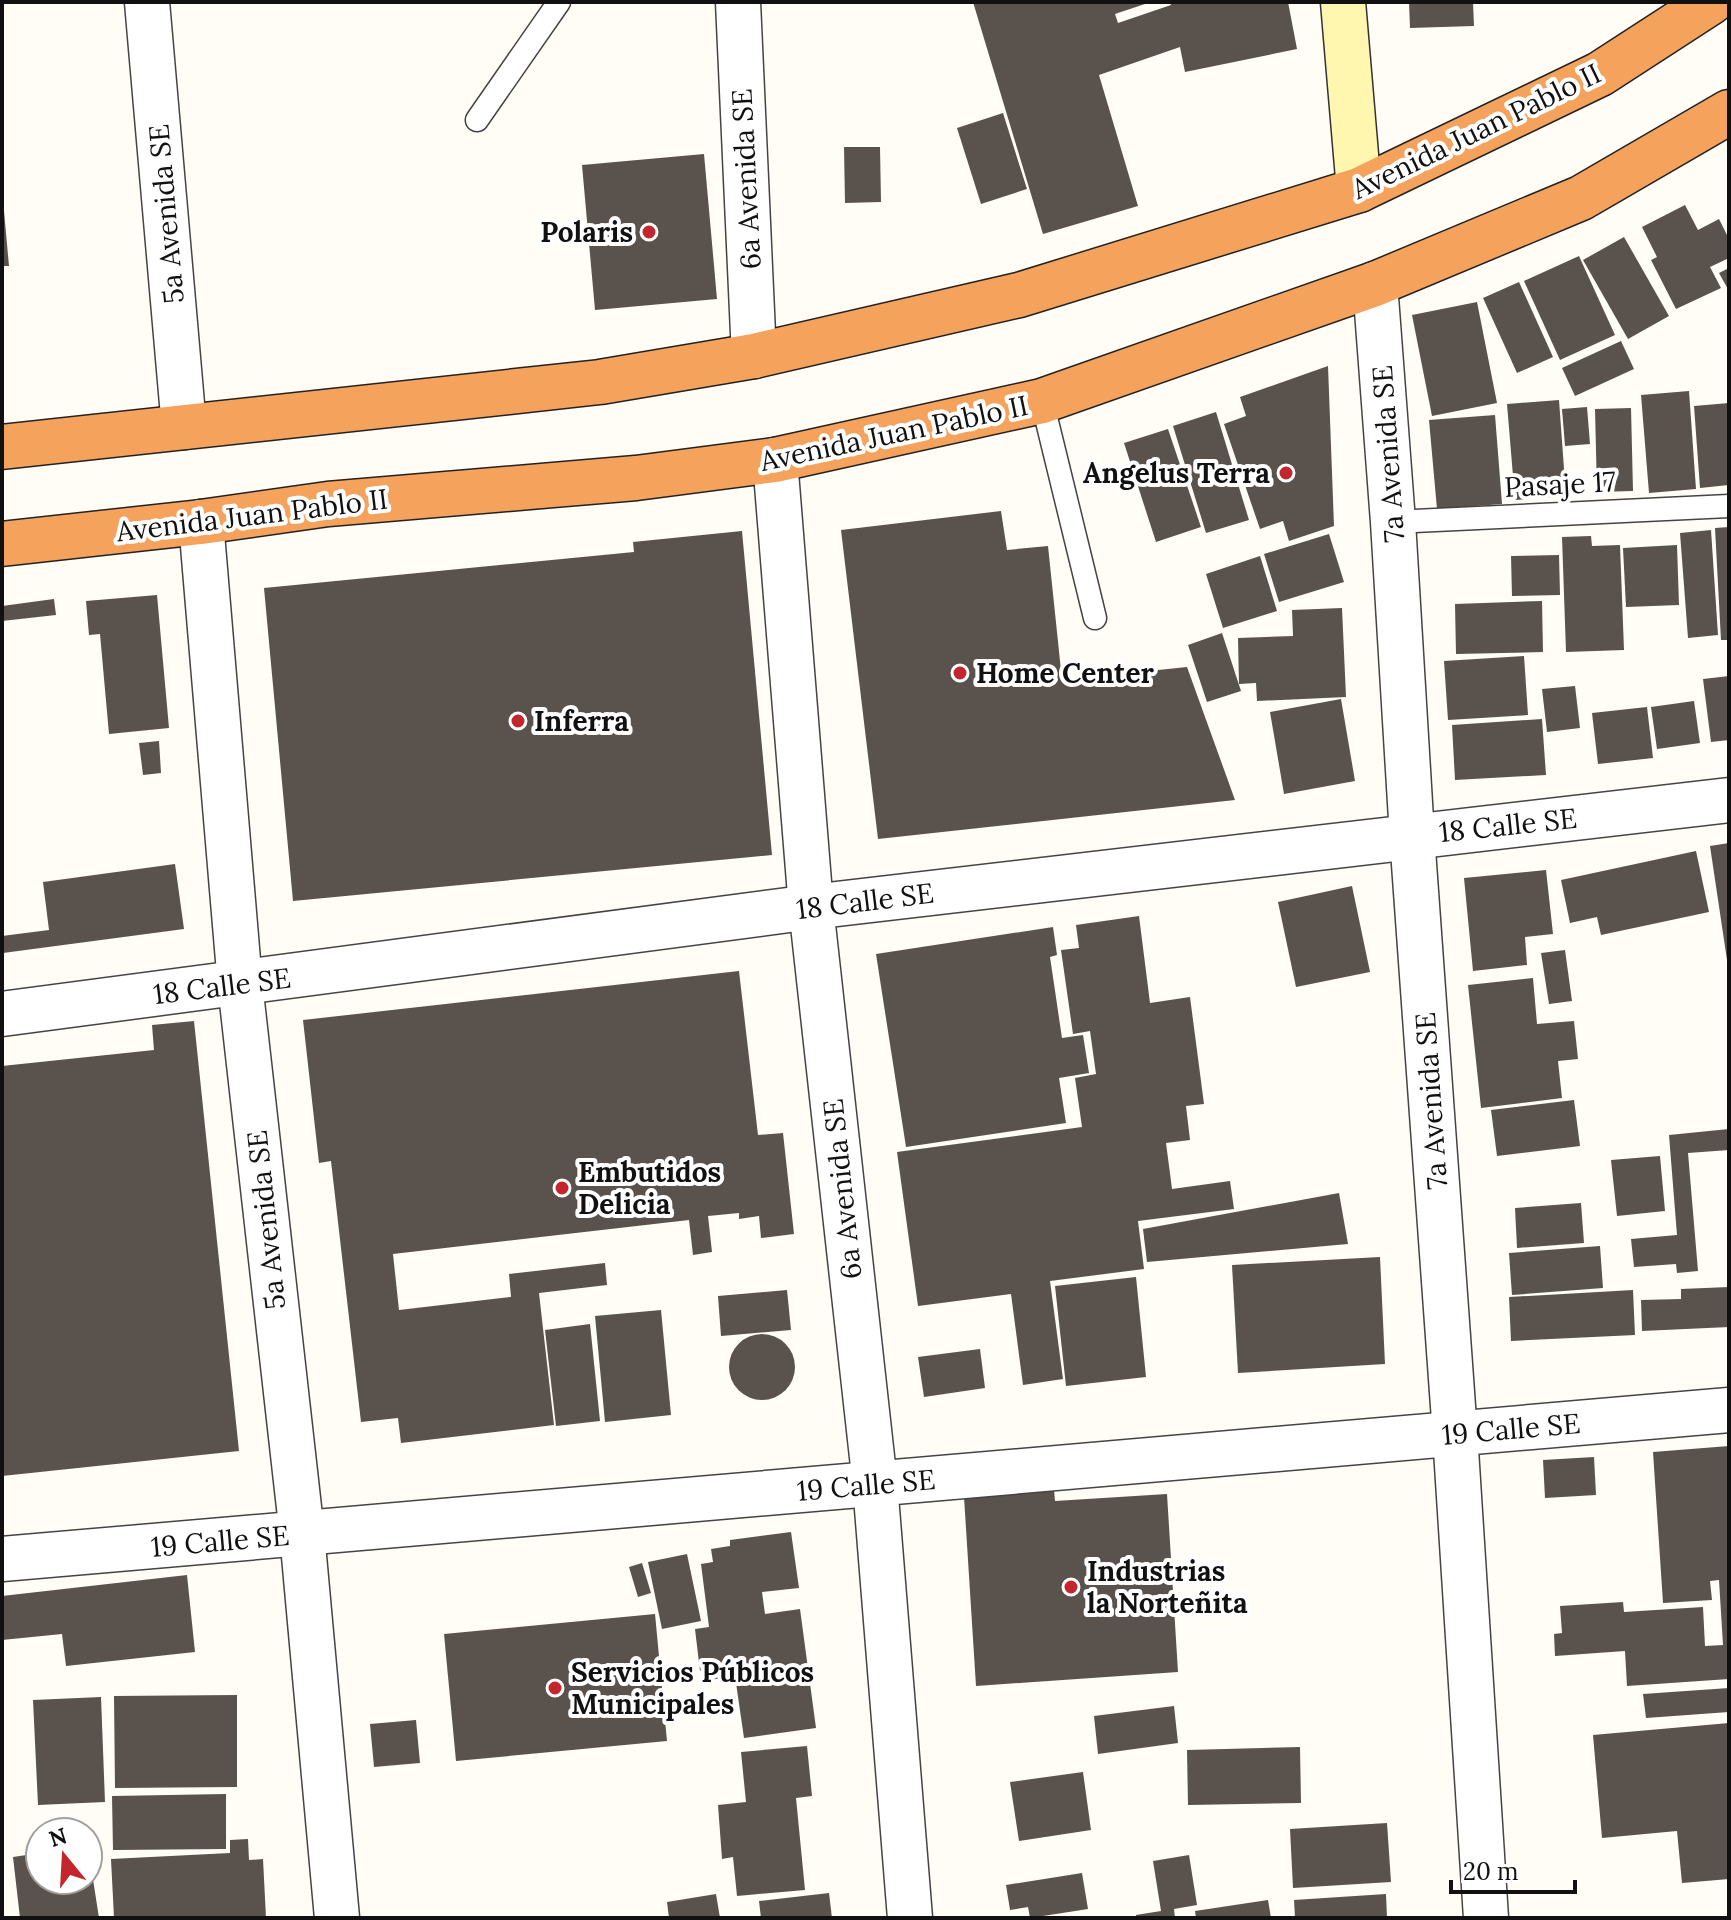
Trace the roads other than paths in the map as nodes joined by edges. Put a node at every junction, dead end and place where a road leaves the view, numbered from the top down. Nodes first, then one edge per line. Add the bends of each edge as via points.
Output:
1 (147, 2) edge
2 (559, 2) edge
3 (738, 2) edge
4 (1343, 2) edge
5 (1711, 2) edge
6 (1729, 112) edge
7 (477, 120) dead end
8 (1359, 190) junction
9 (1375, 284) junction
10 (754, 356) junction
11 (1042, 401) junction
12 (184, 427) junction
13 (2, 447) edge
14 (775, 460) junction
15 (1729, 506) edge
16 (201, 522) junction
17 (1393, 522) junction
18 (2, 544) edge
19 (1095, 618) dead end
20 (1729, 800) edge
21 (1412, 836) junction
22 (811, 907) junction
23 (240, 984) junction
24 (2, 1014) edge
25 (1729, 1410) edge
26 (1455, 1434) junction
27 (875, 1484) junction
28 (302, 1534) junction
29 (2, 1559) edge
30 (337, 1918) edge
31 (910, 1918) edge
32 (1486, 1918) edge

1 - 12 street, 5a Avenida SE
2 - 7 lane
3 - 10 street, 6a Avenida SE
4 - 8 street
5 - 8 highway, Avenida Juan Pablo II via 1600,74
6 - 9 highway, Avenida Juan Pablo II via 1581,198
8 - 10 highway, Avenida Juan Pablo II via 1019,295
9 - 11 highway, Avenida Juan Pablo II
9 - 17 street, 7a Avenida SE
10 - 12 highway, Avenida Juan Pablo II via 600,382
11 - 14 highway, Avenida Juan Pablo II
11 - 19 lane
12 - 13 highway, Avenida Juan Pablo II
14 - 16 highway, Avenida Juan Pablo II via 636,478 328,504
14 - 22 street, 6a Avenida SE
15 - 17 lane, Pasaje 17
16 - 18 highway, Avenida Juan Pablo II
16 - 23 street, 5a Avenida SE
17 - 21 street, 7a Avenida SE
20 - 21 street, 18 Calle SE
21 - 22 street, 18 Calle SE
21 - 26 street, 7a Avenida SE
22 - 23 street, 18 Calle SE
22 - 27 street, 6a Avenida SE
23 - 24 street, 18 Calle SE
23 - 28 street, 5a Avenida SE
25 - 26 street, 19 Calle SE
26 - 27 street, 19 Calle SE
26 - 32 street, 7a Avenida SE
27 - 28 street, 19 Calle SE
27 - 31 street, 6a Avenida SE
28 - 29 street, 19 Calle SE
28 - 30 street, 5a Avenida SE

